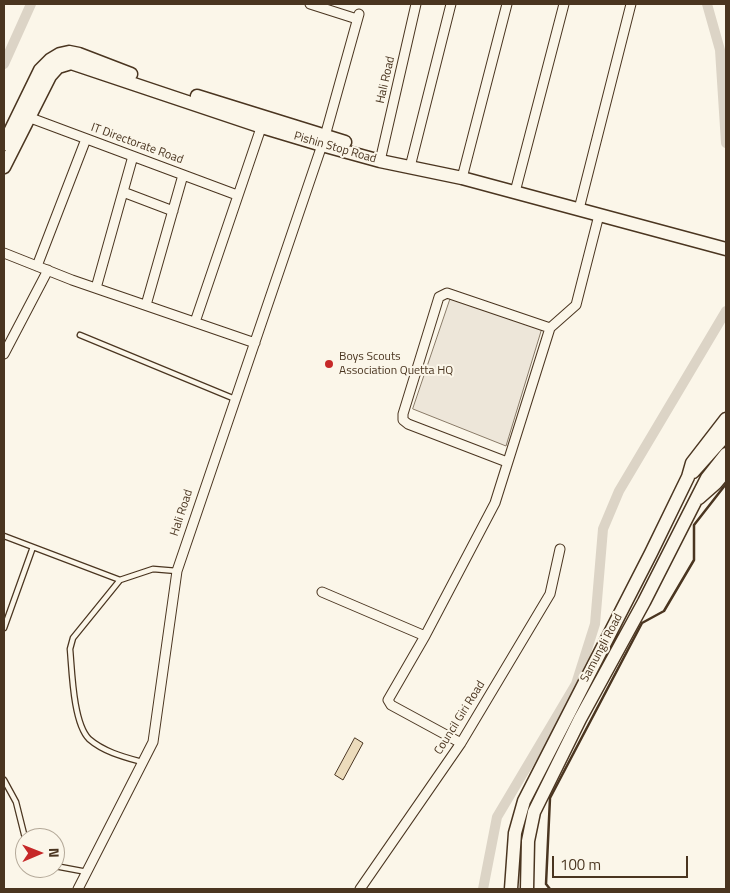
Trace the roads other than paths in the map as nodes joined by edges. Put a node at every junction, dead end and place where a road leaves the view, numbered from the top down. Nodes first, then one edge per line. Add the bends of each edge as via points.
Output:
1 (310, 4) edge
2 (416, 4) edge
3 (451, 4) edge
4 (507, 4) edge
5 (564, 4) edge
6 (631, 4) edge
7 (28, 117) junction
8 (263, 122) junction
9 (86, 139) junction
10 (324, 140) junction
11 (4, 144) edge
12 (133, 156) junction
13 (381, 157) junction
14 (410, 164) junction
15 (4, 167) edge
16 (183, 175) junction
17 (463, 175) junction
18 (516, 189) junction
19 (123, 192) junction
20 (237, 195) junction
21 (580, 206) junction
22 (173, 210) junction
23 (599, 215) junction
24 (726, 242) edge
25 (726, 249) edge
26 (4, 253) edge
27 (37, 266) junction
28 (48, 270) junction
29 (96, 288) junction
30 (146, 305) junction
31 (195, 322) junction
32 (550, 328) junction
33 (80, 335) dead end
34 (255, 342) junction
35 (4, 354) edge
36 (235, 399) junction
37 (726, 419) edge
38 (726, 435) edge
39 (726, 454) edge
40 (507, 462) junction
41 (726, 471) edge
42 (688, 477) junction
43 (696, 501) junction
44 (4, 536) edge
45 (33, 547) junction
46 (560, 548) dead end
47 (177, 571) junction
48 (120, 580) junction
49 (322, 592) dead end
50 (4, 628) edge
51 (425, 636) junction
52 (461, 743) junction
53 (142, 762) junction
54 (4, 780) edge
55 (22, 828) edge
56 (65, 868) edge
57 (87, 872) junction
58 (78, 889) edge
59 (360, 889) edge
60 (512, 889) edge
61 (526, 889) edge

1 - 10 street, Hali Road via 358,16
2 - 13 street, Hali Road
3 - 14 street
4 - 17 street
5 - 18 street
6 - 21 street
7 - 8 main road, Pishin Stop Road via 50,76 58,67 71,63
7 - 9 street, IT Directorate Road
7 - 15 main road, Pishin Stop Road
8 - 10 main road, Pishin Stop Road
8 - 11 main road, Pishin Stop Road via 69,52 50,60 40,70
8 - 20 street
9 - 12 street, IT Directorate Road
9 - 27 street
10 - 13 main road, Pishin Stop Road
10 - 34 street, Hali Road
12 - 16 street, IT Directorate Road
12 - 19 street
13 - 14 main road, Pishin Stop Road
14 - 17 main road, Pishin Stop Road
16 - 20 street, IT Directorate Road
16 - 22 street
17 - 18 main road, Pishin Stop Road
18 - 21 main road, Pishin Stop Road
19 - 22 street
19 - 29 street
20 - 31 street
21 - 23 main road, Pishin Stop Road
21 - 24 main road, Pishin Stop Road
22 - 30 street
23 - 25 main road, Pishin Stop Road
23 - 32 street via 576,305
26 - 27 street
27 - 28 street
28 - 29 street
28 - 35 street
29 - 30 street
30 - 31 street
31 - 34 street
32 - 40 street
32 - 40 street via 447,293 439,297 403,420
33 - 36 lane
34 - 36 street, Hali Road
36 - 47 street, Hali Road
37 - 42 main road, Samungli Road via 692,463
38 - 42 main road
39 - 43 main road via 707,478
40 - 51 street via 495,503
41 - 43 main road, Samungli Road
42 - 60 main road, Samungli Road via 524,801 515,833
43 - 61 main road, Samungli Road via 534,812 528,841
44 - 45 lane
45 - 48 lane
45 - 50 lane
46 - 52 street, Council Giri Road via 550,594
47 - 48 lane via 153,569
47 - 53 street, Hali Road via 153,742
48 - 53 lane via 73,638 70,648 72,677 79,719 88,738 109,752
49 - 51 street
51 - 52 street via 388,700 391,705
52 - 59 street, Council Giri Road
53 - 57 street, Hali Road
54 - 55 lane via 16,802
56 - 57 lane
57 - 58 street, Hali Road

